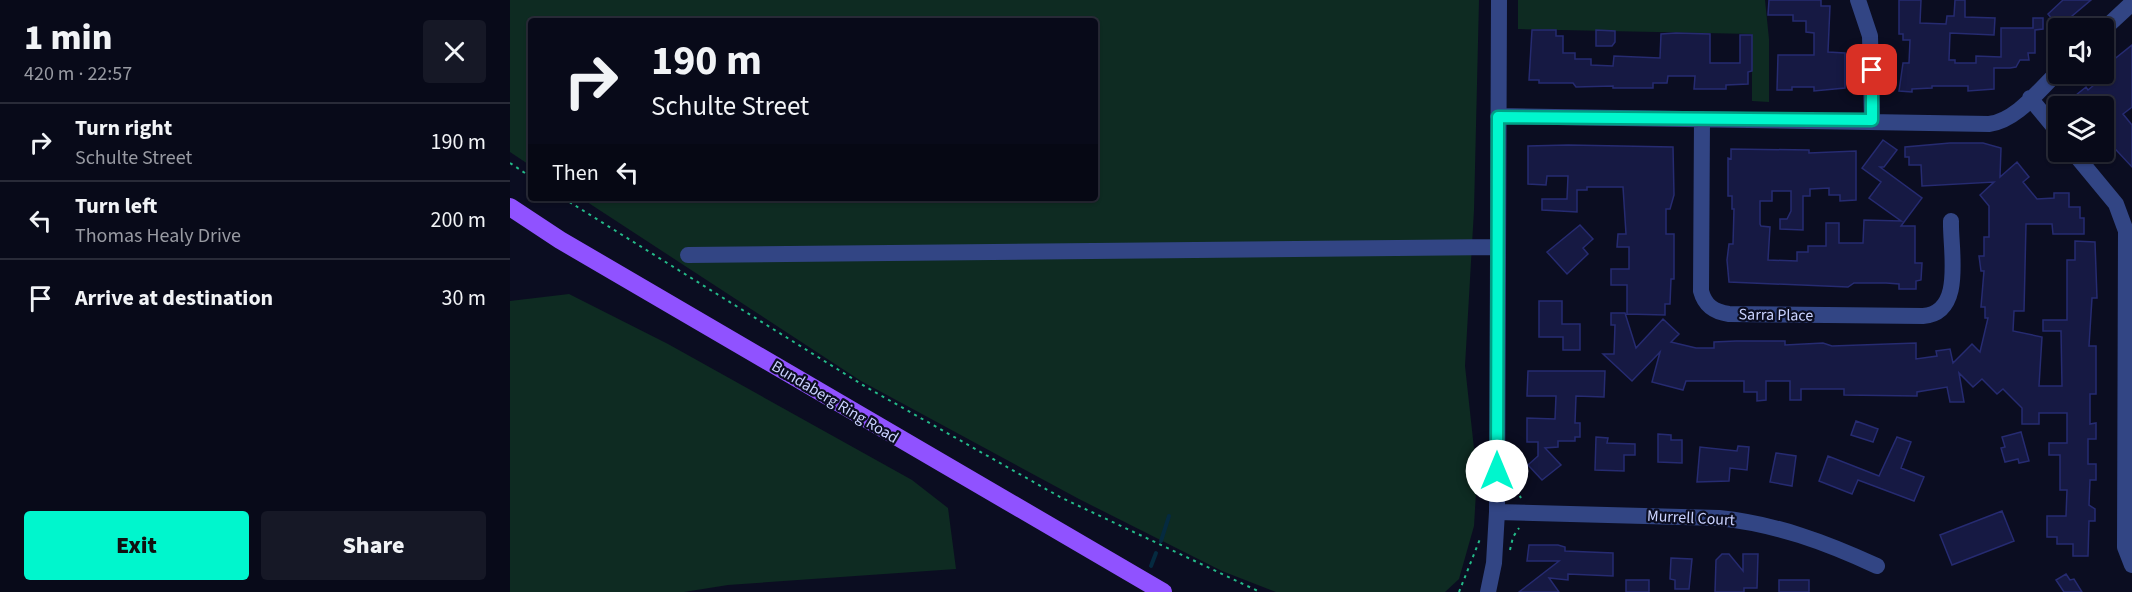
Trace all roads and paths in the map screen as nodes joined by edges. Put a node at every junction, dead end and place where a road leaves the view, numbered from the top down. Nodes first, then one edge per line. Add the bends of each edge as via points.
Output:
1 (1499, 0) edge
2 (1858, 0) edge
3 (2132, 3) edge
4 (2114, 20) edge
5 (2048, 81) edge
6 (2030, 98) junction
7 (1498, 117) junction
8 (1702, 119) junction
9 (1872, 120) junction
10 (2048, 120) edge
11 (2081, 162) edge
12 (510, 163) edge
13 (528, 175) edge
14 (568, 201) edge
15 (510, 207) edge
16 (1951, 221) dead end
17 (1497, 247) junction
18 (688, 255) dead end
19 (1512, 480) dead end
20 (1522, 503) dead end
21 (1497, 512) junction
22 (1483, 533) dead end
23 (1876, 566) dead end
24 (2129, 568) edge
25 (1164, 592) edge
26 (1260, 592) edge
27 (1459, 592) edge
28 (1488, 592) edge

1 - 7 street
2 - 9 street via 1870,36
3 - 4 street
5 - 6 street
6 - 9 street via 1998,123
6 - 10 street
7 - 8 street
7 - 17 street
8 - 9 street
8 - 16 street, Sarra Place via 1701,286 1707,309 1729,314 1923,316 1945,312 1951,289
11 - 24 street via 2116,204 2126,231 2125,548
12 - 13 path
14 - 26 path via 866,387 1060,497
15 - 25 main road, Bundaberg Ring Road via 590,258
17 - 18 street
17 - 21 street
19 - 20 path via 1514,490 1524,500
21 - 23 street, Murrell Court via 1751,521 1804,535
21 - 28 street
22 - 27 path

